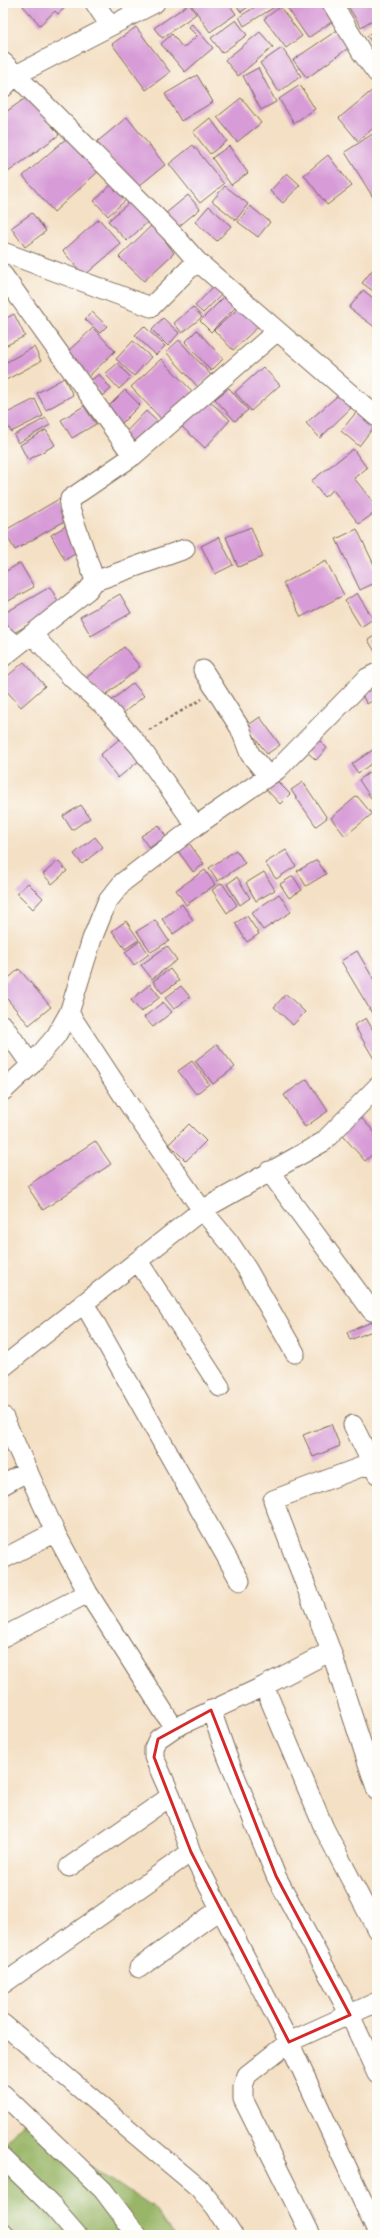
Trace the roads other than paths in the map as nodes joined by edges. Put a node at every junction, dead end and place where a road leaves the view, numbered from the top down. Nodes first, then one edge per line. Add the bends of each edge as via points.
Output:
1 (95, 3) edge
2 (155, 3) edge
3 (332, 3) edge
4 (110, 26) junction
5 (10, 68) edge
6 (377, 73) edge
7 (3, 88) edge
8 (3, 252) edge
9 (197, 261) junction
10 (3, 275) edge
11 (277, 331) junction
12 (377, 417) edge
13 (133, 456) junction
14 (184, 549) dead end
15 (96, 581) junction
16 (32, 634) junction
17 (7, 646) edge
18 (203, 670) dead end
19 (377, 673) edge
20 (268, 776) junction
21 (196, 826) junction
22 (69, 1013) junction
23 (3, 1025) edge
24 (31, 1066) junction
25 (377, 1087) edge
26 (3, 1091) edge
27 (269, 1171) junction
28 (202, 1210) junction
29 (138, 1261) junction
30 (84, 1303) junction
31 (372, 1311) dead end
32 (294, 1353) dead end
33 (3, 1367) edge
34 (220, 1387) dead end
35 (3, 1416) edge
36 (353, 1425) dead end
37 (375, 1466) edge
38 (28, 1471) junction
39 (3, 1485) edge
40 (55, 1532) junction
41 (3, 1559) edge
42 (240, 1581) dead end
43 (88, 1593) junction
44 (3, 1637) edge
45 (331, 1651) junction
46 (264, 1686) junction
47 (211, 1710) junction
48 (174, 1728) junction
49 (373, 1769) edge
50 (377, 1791) edge
51 (171, 1796) junction
52 (191, 1852) junction
53 (70, 1867) dead end
54 (220, 1909) junction
55 (377, 1930) edge
56 (139, 1968) dead end
57 (3, 1984) edge
58 (377, 2002) edge
59 (350, 2015) junction
60 (5, 2029) edge
61 (289, 2042) junction
62 (377, 2074) edge
63 (4, 2098) edge
64 (3, 2158) edge
65 (3, 2232) edge
66 (377, 2232) edge
67 (5, 2235) edge
68 (77, 2235) edge
69 (137, 2235) edge
70 (233, 2235) edge
71 (311, 2235) edge

1 - 4 street
2 - 4 street
3 - 6 street
4 - 5 street
5 - 7 street
5 - 9 street
8 - 9 street via 150,307
9 - 11 street
10 - 13 street
11 - 12 street
11 - 13 street
13 - 15 street via 69,502
14 - 15 street
15 - 16 street
16 - 17 street
16 - 21 street via 73,679 107,709 133,739
18 - 20 street via 240,728 250,754
19 - 20 street via 367,678 277,770
20 - 21 street
21 - 22 street via 122,882 108,902 92,939
22 - 24 street via 56,1036
22 - 28 street
23 - 24 street
24 - 26 street
25 - 27 street via 323,1142
27 - 28 street
27 - 31 street
28 - 29 street
28 - 32 street via 248,1269
29 - 30 street
29 - 34 street
30 - 33 street
30 - 42 street
35 - 38 street
36 - 37 street
37 - 45 street via 273,1500
38 - 39 street
38 - 40 street
40 - 41 street
40 - 43 street
43 - 44 street
43 - 48 street
45 - 46 street
45 - 49 street
46 - 47 street
46 - 55 street via 324,1828
47 - 48 street
47 - 59 street via 276,1876
48 - 51 street via 158,1739 154,1748 154,1757
49 - 50 street
51 - 52 street
51 - 53 street
52 - 54 street
52 - 57 street
54 - 56 street
54 - 61 street
58 - 59 street
59 - 61 street
59 - 62 street
60 - 70 street via 198,2188
61 - 66 street
61 - 71 street via 247,2076 243,2086 243,2098
63 - 69 street via 103,2190
64 - 68 street via 52,2206
65 - 67 street

